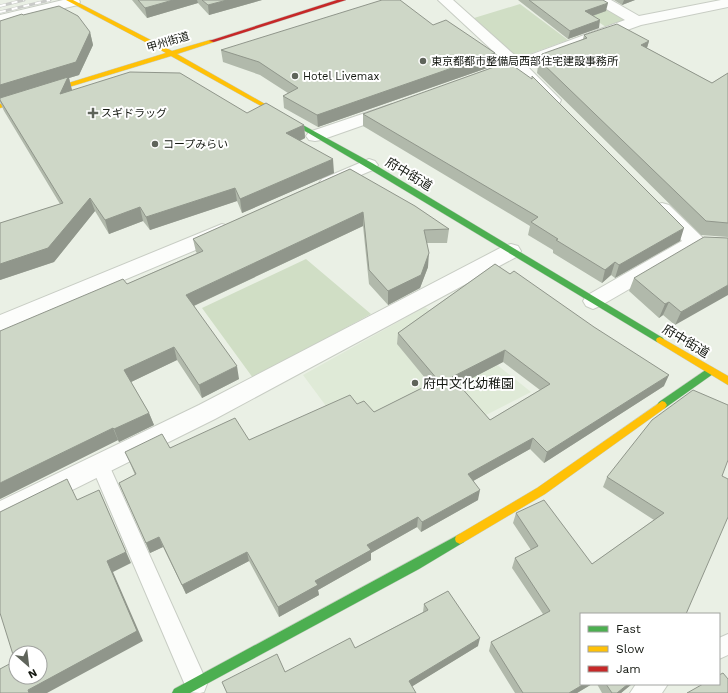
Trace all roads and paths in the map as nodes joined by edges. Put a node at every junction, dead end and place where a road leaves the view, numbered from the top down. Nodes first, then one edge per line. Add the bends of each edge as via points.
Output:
1 (343, 0) edge
2 (445, 0) edge
3 (602, 0) edge
4 (71, 1) edge
5 (728, 3) edge
6 (0, 19) edge
7 (637, 21) junction
8 (171, 53) junction
9 (517, 65) junction
10 (488, 75) edge
11 (408, 103) edge
12 (0, 106) edge
13 (568, 115) edge
14 (315, 136) junction
15 (369, 165) junction
16 (309, 192) edge
17 (651, 198) edge
18 (241, 223) edge
19 (695, 242) junction
20 (715, 243) edge
21 (510, 250) junction
22 (593, 301) junction
23 (0, 324) edge
24 (710, 371) junction
25 (728, 381) edge
26 (100, 465) junction
27 (0, 514) edge
28 (196, 684) junction
29 (655, 685) edge
30 (178, 693) edge
31 (641, 693) edge

1 - 8 main road, 甲州街道
2 - 9 street
3 - 7 street
4 - 6 street
4 - 8 main road, 府中街道
5 - 7 street
7 - 9 street
8 - 12 main road, 甲州街道
8 - 14 main road, 府中街道
9 - 10 street
9 - 13 street
11 - 14 street
14 - 15 main road, 府中街道
15 - 16 street
15 - 21 main road, 府中街道
17 - 19 street
18 - 23 street
19 - 20 street
19 - 22 street
21 - 22 main road, 府中街道
21 - 26 street via 207,412
22 - 24 main road, 府中街道
24 - 25 main road, 府中街道
24 - 28 main road via 541,492 416,565
26 - 27 street
26 - 28 lane
28 - 30 main road
29 - 31 lane

